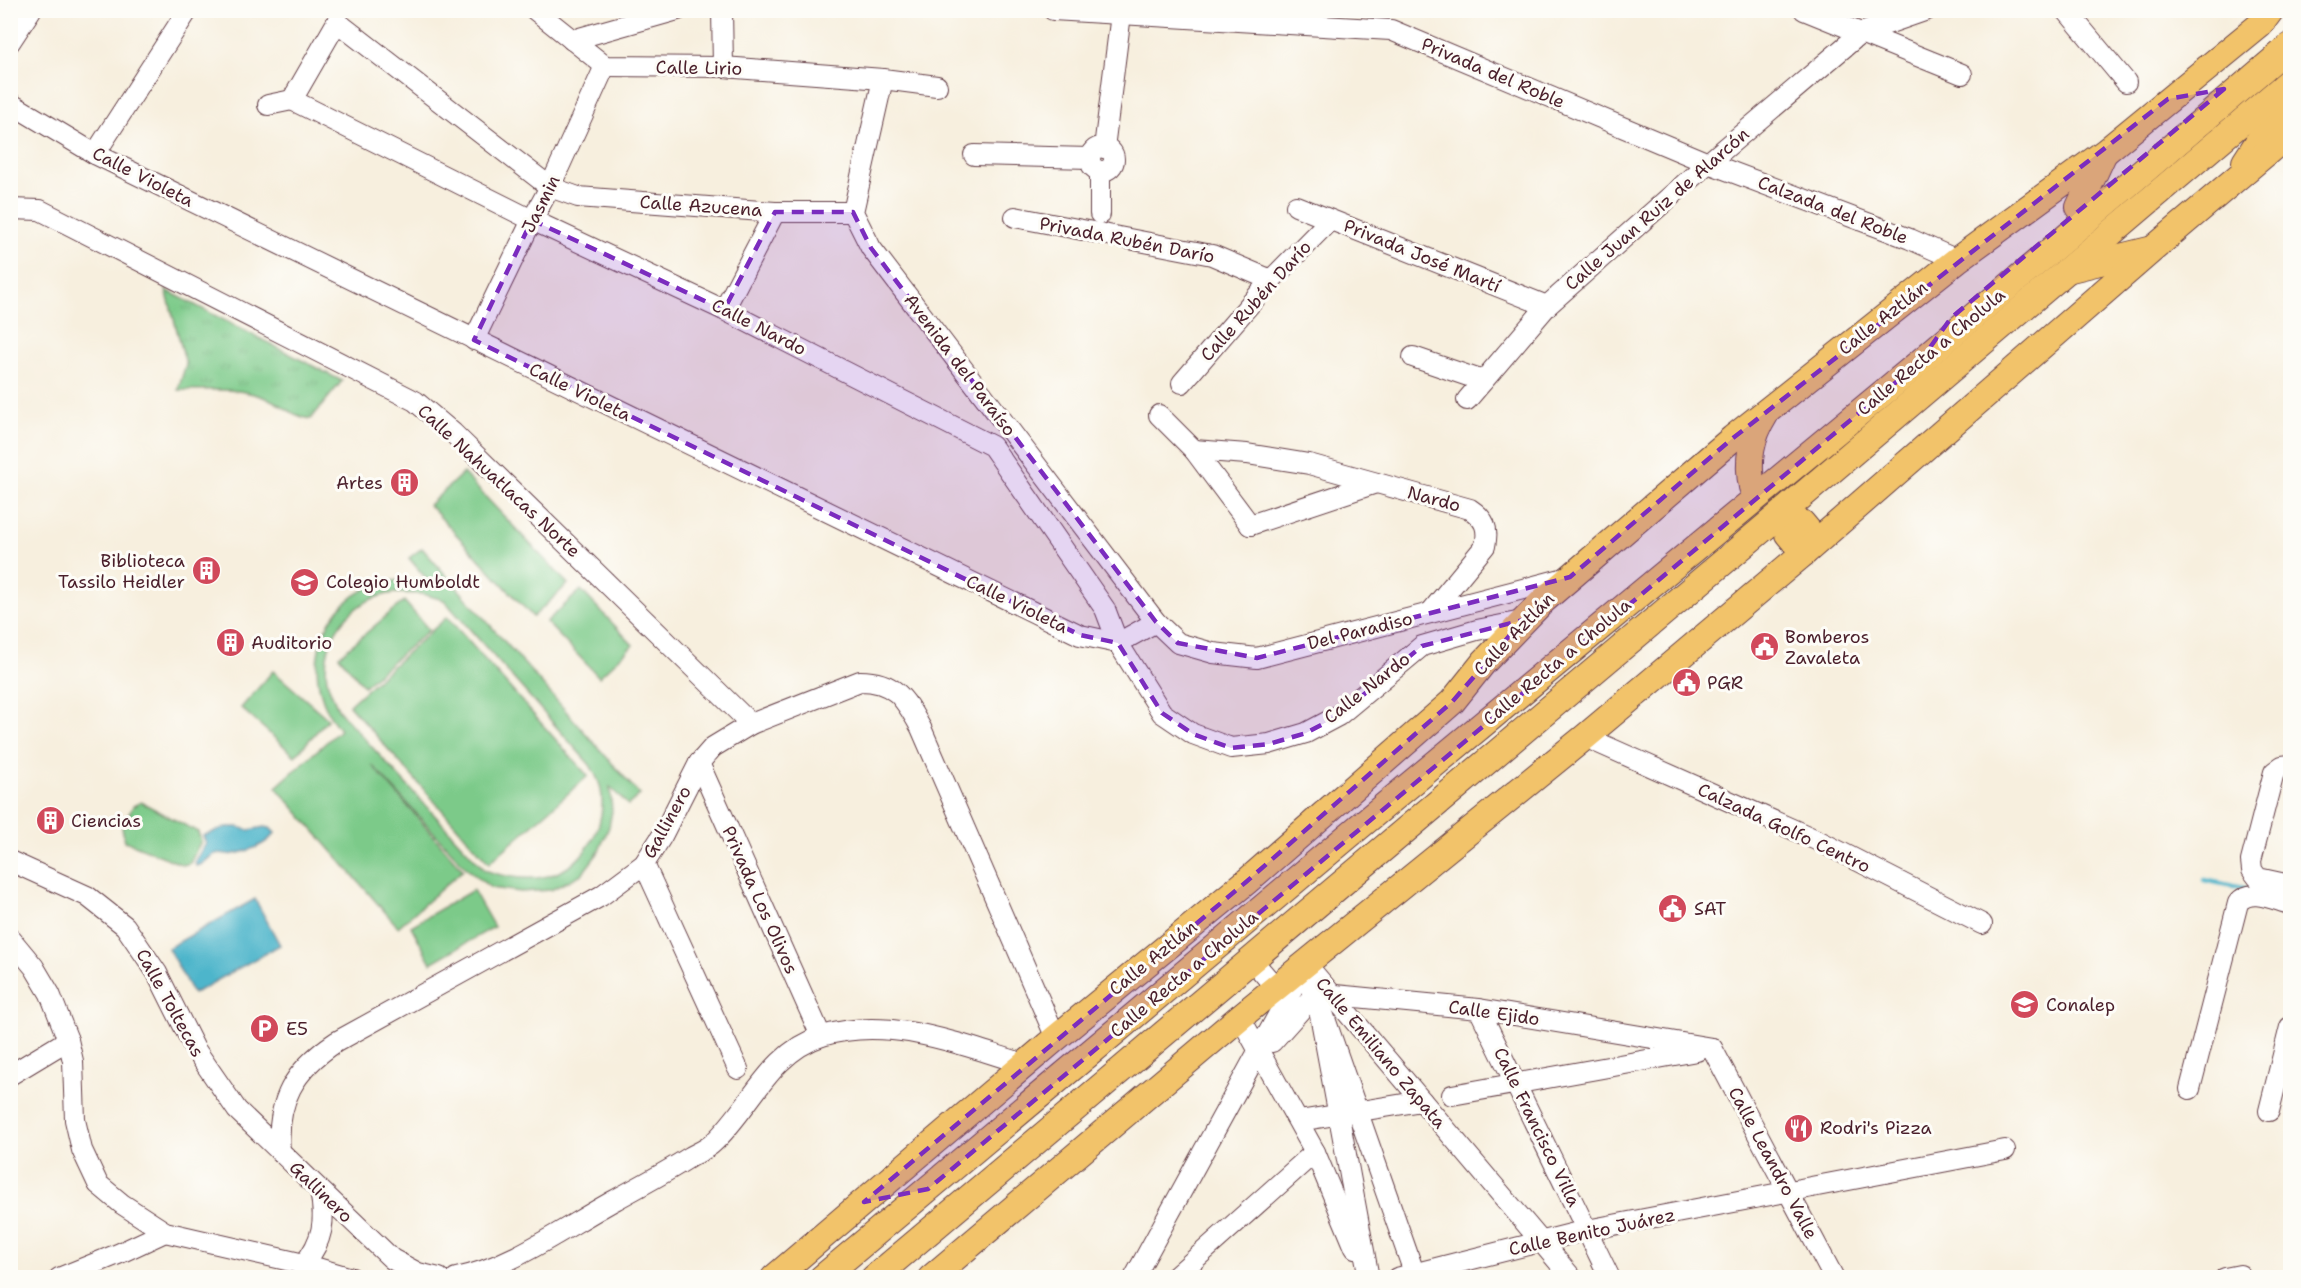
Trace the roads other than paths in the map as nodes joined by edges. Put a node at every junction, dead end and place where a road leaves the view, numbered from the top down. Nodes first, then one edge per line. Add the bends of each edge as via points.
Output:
1 (31, 10) edge
2 (188, 10) edge
3 (534, 10) edge
4 (678, 10) edge
5 (722, 10) edge
6 (1053, 10) edge
7 (1804, 10) edge
8 (1927, 10) edge
9 (2066, 10) edge
10 (2271, 10) edge
11 (1121, 14) junction
12 (337, 16) edge
13 (1861, 33) junction
14 (2290, 33) edge
15 (572, 40) junction
16 (10, 42) edge
17 (2290, 46) edge
18 (606, 66) junction
19 (723, 67) junction
20 (1962, 74) dead end
21 (883, 79) junction
22 (2290, 81) edge
23 (2126, 82) dead end
24 (937, 86) dead end
25 (2224, 89) junction
26 (2168, 99) junction
27 (292, 100) junction
28 (2290, 102) edge
29 (10, 103) edge
30 (268, 105) dead end
31 (2290, 134) edge
32 (2105, 152) junction
33 (95, 154) junction
34 (975, 155) dead end
35 (1098, 159) junction
36 (1708, 163) junction
37 (2230, 184) junction
38 (550, 187) junction
39 (1296, 207) dead end
40 (2079, 207) junction
41 (10, 209) edge
42 (775, 212) junction
43 (853, 212) junction
44 (1100, 214) dead end
45 (1015, 218) dead end
46 (532, 220) junction
47 (1330, 220) junction
48 (2153, 249) junction
49 (1957, 260) junction
50 (2065, 271) junction
51 (1271, 280) junction
52 (1547, 306) junction
53 (724, 310) junction
54 (474, 340) junction
55 (1413, 357) dead end
56 (1919, 363) junction
57 (1483, 381) junction
58 (1182, 383) dead end
59 (1467, 400) dead end
60 (1768, 410) junction
61 (1159, 415) dead end
62 (1011, 432) junction
63 (992, 446) junction
64 (1194, 450) junction
65 (1714, 454) junction
66 (1376, 483) junction
67 (1570, 577) junction
68 (1422, 615) junction
69 (1522, 621) junction
70 (1156, 622) junction
71 (1118, 643) junction
72 (1422, 646) junction
73 (751, 724) junction
74 (1585, 737) junction
75 (699, 763) junction
76 (2290, 765) edge
77 (10, 861) edge
78 (644, 864) junction
79 (2290, 885) edge
80 (2290, 904) edge
81 (1982, 924) dead end
82 (10, 938) edge
83 (1252, 960) junction
84 (1306, 964) junction
85 (1279, 990) junction
86 (1320, 993) junction
87 (1479, 1009) junction
88 (1183, 1017) junction
89 (1240, 1017) junction
90 (2290, 1027) edge
91 (821, 1036) junction
92 (1056, 1038) junction
93 (69, 1040) junction
94 (1712, 1048) junction
95 (1260, 1051) junction
96 (1026, 1064) junction
97 (738, 1068) dead end
98 (10, 1075) edge
99 (1515, 1084) junction
100 (2190, 1089) dead end
101 (1452, 1095) dead end
102 (1422, 1101) junction
103 (2269, 1111) dead end
104 (1348, 1113) junction
105 (1299, 1121) junction
106 (2005, 1150) dead end
107 (280, 1152) junction
108 (1315, 1152) junction
109 (928, 1189) junction
110 (320, 1191) junction
111 (1788, 1192) junction
112 (864, 1202) junction
113 (1587, 1230) junction
114 (165, 1232) junction
115 (1541, 1241) junction
116 (308, 1271) edge
117 (1409, 1276) edge
118 (59, 1278) edge
119 (352, 1278) edge
120 (439, 1278) edge
121 (456, 1278) edge
122 (774, 1278) edge
123 (822, 1278) edge
124 (874, 1278) edge
125 (931, 1278) edge
126 (1134, 1278) edge
127 (1174, 1278) edge
128 (1368, 1278) edge
129 (1572, 1278) edge
130 (1610, 1278) edge
131 (1834, 1278) edge

1 - 16 street
2 - 33 street
3 - 15 street
4 - 15 street
5 - 19 street
6 - 11 street, Privada del Roble
7 - 13 street
8 - 13 street
9 - 23 street
10 - 26 main road, Calle Aztlán via 2260,25
11 - 35 street
11 - 36 street, Privada del Roble via 1391,30
12 - 27 street
12 - 38 street
13 - 20 street
13 - 36 street, Calle Juan Ruiz de Alarcón
14 - 25 main road
15 - 18 street
17 - 56 main road, Calle Recta a Cholula
18 - 19 street, Calle Lirio
18 - 38 street, Jasmin
19 - 21 street, Calle Lirio
21 - 24 street, Calle Lirio
21 - 43 street
22 - 50 main road, Calle Recta a Cholula
25 - 26 main road
25 - 40 main road
26 - 32 main road, Calle Aztlán
27 - 30 street
27 - 46 street, Calle Nardo
28 - 37 main road via 2276,114
29 - 33 street, Calle Violeta
31 - 37 main road
32 - 40 main road
32 - 49 main road, Calle Aztlán
33 - 54 street, Calle Violeta
34 - 35 street
35 - 44 street
36 - 49 street, Calzada del Roble
36 - 52 street, Calle Juan Ruiz de Alarcón
37 - 48 main road
38 - 42 street, Calle Azucena via 578,197
38 - 46 street, Jasmin
39 - 47 street, Privada José Martí
40 - 56 main road via 1950,318
41 - 73 street, Calle Nahuatlacas Norte via 40,210 415,401 453,433
42 - 43 street, Calle Azucena
42 - 53 street
43 - 62 street, Avenida del Paraíso via 871,248
45 - 51 street, Privada Rubén Darío via 1212,255
46 - 53 street, Calle Nardo
46 - 54 street, Jasmin
47 - 51 street, Calle Rubén Darío
47 - 52 street, Privada José Martí
48 - 50 main road
48 - 74 main road via 1803,538
49 - 60 main road, Calle Aztlán
50 - 83 main road, Calle Recta a Cholula
51 - 58 street, Calle Rubén Darío
52 - 57 street, Calle Juan Ruiz de Alarcón
53 - 63 street, Calle Nardo
54 - 71 street, Calle Violeta via 1080,635
55 - 57 street
56 - 109 main road, Calle Recta a Cholula
57 - 59 street, Calle Juan Ruiz de Alarcón
60 - 65 main road, Calle Aztlán
60 - 65 main road via 1753,440 1756,479 1733,458
61 - 64 street
62 - 63 street
62 - 70 street, Avenida del Paraíso
63 - 71 street, Calle Nardo via 1105,609
64 - 66 street, Nardo via 1309,464
64 - 66 street via 1246,533
65 - 67 main road, Calle Aztlán
66 - 68 street, Nardo via 1470,509 1480,516 1488,533 1485,546
67 - 68 street, Del Paradiso
67 - 69 main road, Calle Aztlán
68 - 70 street, Del Paradiso via 1257,657 1213,653 1178,643
68 - 72 street, Calle Nardo
69 - 72 street, Calle Nardo
69 - 92 main road, Calle Aztlán via 1452,702 1246,882
70 - 71 street
71 - 72 street, Calle Nardo via 1162,713 1193,734 1231,748 1269,744 1338,716
73 - 75 street, Gallinero via 713,747
73 - 92 street, Gallinero via 860,681 895,689 921,728
74 - 81 street, Calzada Golfo Centro via 1821,843
74 - 84 main road
75 - 78 street, Gallinero
75 - 91 street, Privada Los Olivos
76 - 79 street via 2274,772 2251,861 2258,878
77 - 107 street, Calle Toltecas via 87,896 124,926 156,973 186,1033 223,1091
78 - 97 street
78 - 107 street, Gallinero via 601,896 318,1054 293,1083 285,1100 279,1125
80 - 100 street via 2251,894 2238,903
82 - 93 street via 50,994
83 - 85 street
83 - 88 main road, Calle Recta a Cholula
84 - 85 main road
84 - 86 street
85 - 86 street, Calle Ejido
85 - 88 main road
85 - 89 main road
85 - 95 street, Calle Emiliano Zapata
86 - 87 street, Calle Ejido
86 - 95 street
86 - 102 street, Calle Emiliano Zapata
86 - 104 street
87 - 94 street, Calle Ejido
87 - 99 street, Calle Francisco Villa
88 - 124 main road, Calle Recta a Cholula
89 - 95 street
89 - 125 main road
90 - 103 street
91 - 96 street via 872,1028 931,1036
91 - 121 street via 789,1053 773,1068 712,1144 498,1266
92 - 96 main road, Calle Aztlán
93 - 98 street
93 - 114 street via 75,1120 82,1150 98,1184
94 - 99 street
94 - 111 street, Calle Leandro Valle
95 - 105 street
95 - 126 street, Calle Emiliano Zapata
96 - 112 main road, Calle Aztlán
99 - 101 street
99 - 113 street, Calle Francisco Villa
102 - 104 street
102 - 115 street, Calle Emiliano Zapata
104 - 105 street
104 - 117 street
104 - 128 street
105 - 108 street
106 - 111 street, Calle Benito Juárez
107 - 110 street, Gallinero
108 - 127 street
108 - 128 street
109 - 112 main road
109 - 123 main road, Calle Recta a Cholula
110 - 116 street via 324,1224
110 - 120 street, Gallinero via 392,1259 418,1273
111 - 113 street, Calle Benito Juárez
111 - 131 street, Calle Leandro Valle
112 - 122 main road, Calle Aztlán
113 - 115 street, Calle Benito Juárez
113 - 130 street, Calle Francisco Villa
114 - 116 street
114 - 118 street
115 - 117 street, Calle Benito Juárez
115 - 129 street, Calle Emiliano Zapata
116 - 119 street

